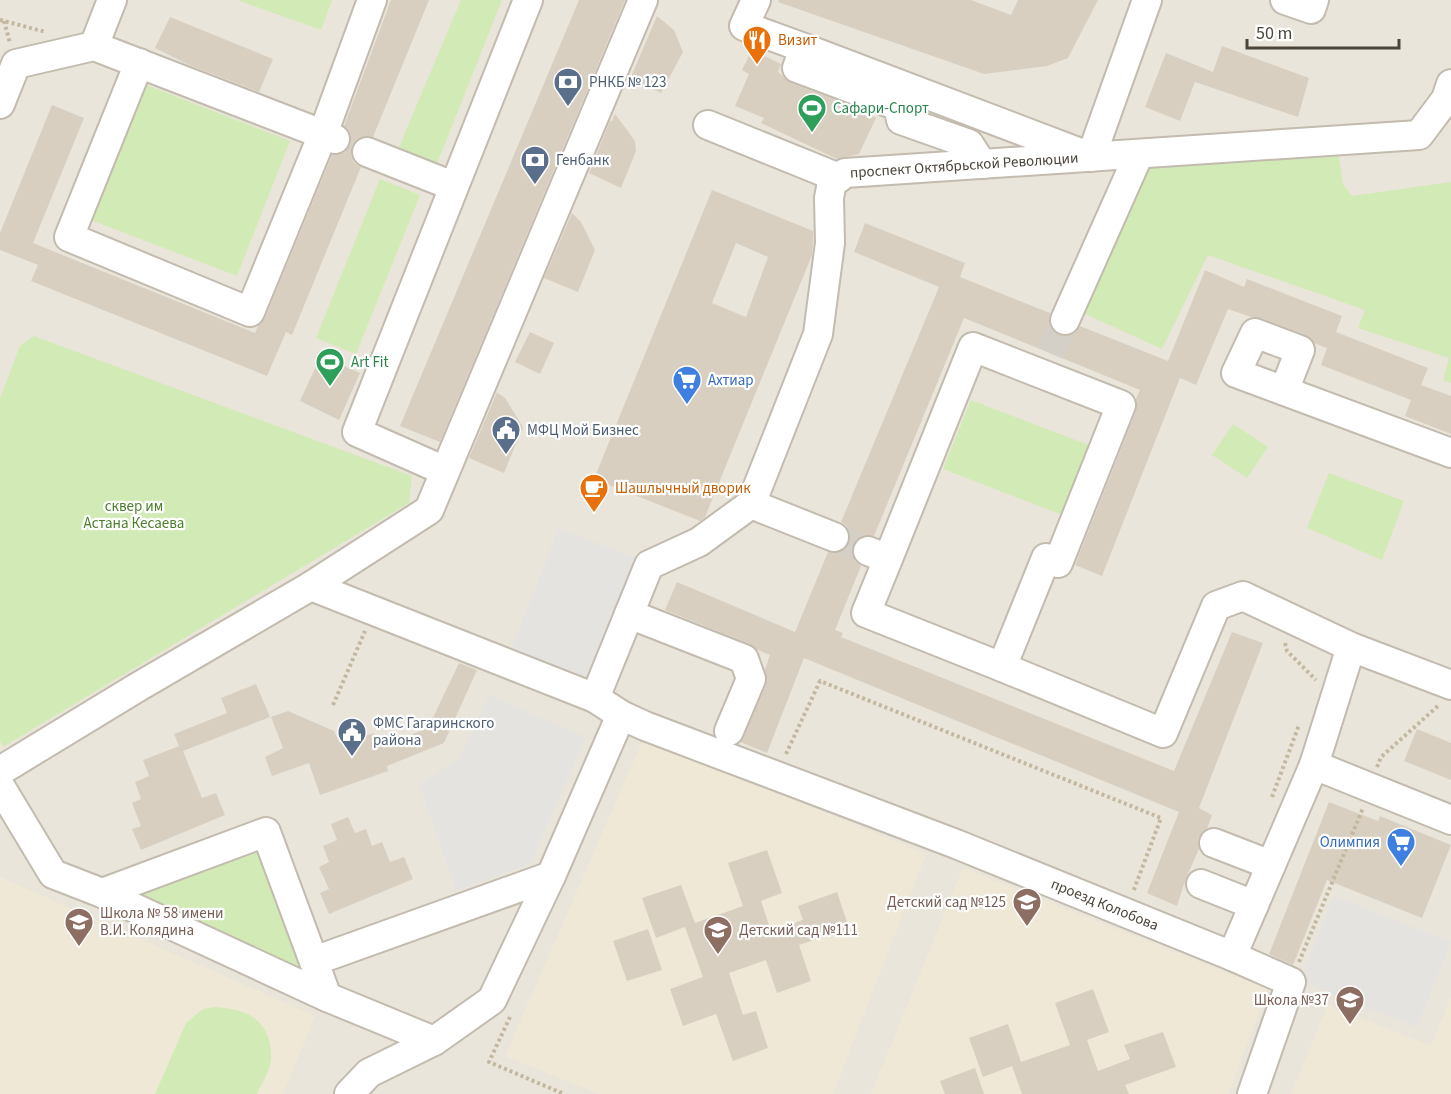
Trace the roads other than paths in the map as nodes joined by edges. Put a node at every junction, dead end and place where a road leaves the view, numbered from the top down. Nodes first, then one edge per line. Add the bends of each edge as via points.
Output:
1 (112, 0) edge
2 (372, 0) edge
3 (528, 0) edge
4 (643, 0) edge
5 (756, 0) edge
6 (1147, 0) edge
7 (1286, 0) edge
8 (1314, 0) edge
9 (94, 46) junction
10 (804, 48) junction
11 (139, 63) junction
12 (1451, 84) edge
13 (0, 104) edge
14 (708, 125) dead end
15 (329, 136) junction
16 (367, 152) dead end
17 (1139, 154) junction
18 (1091, 157) junction
19 (982, 164) junction
20 (839, 177) junction
21 (453, 186) junction
22 (1065, 320) tunnel mouth
23 (1284, 391) dead end
24 (1451, 453) edge
25 (445, 471) junction
26 (750, 504) junction
27 (834, 537) tunnel mouth
28 (311, 586) junction
29 (629, 614) junction
30 (1352, 647) junction
31 (1002, 667) junction
32 (1447, 693) edge
33 (595, 698) junction
34 (633, 720) junction
35 (729, 732) dead end
36 (1314, 765) junction
37 (0, 771) edge
38 (0, 786) edge
39 (1451, 820) edge
40 (1214, 843) dead end
41 (1271, 865) junction
42 (551, 876) junction
43 (1201, 884) dead end
44 (102, 893) junction
45 (1254, 904) junction
46 (1232, 956) junction
47 (314, 962) junction
48 (327, 997) junction
49 (434, 1041) junction
50 (349, 1094) edge
51 (1252, 1094) edge

1 - 9 street
2 - 15 street
3 - 21 street
4 - 25 street
5 - 10 street via 744,26
6 - 18 street
7 - 8 street via 1311,9
9 - 11 street
9 - 13 street via 16,64
10 - 18 street
10 - 19 street via 797,68 898,106 901,120 969,144
11 - 15 street
11 - 15 street via 69,237 250,312
12 - 17 street, проспект Октябрьской Революции via 1446,99 1419,135
14 - 20 street
16 - 21 street
17 - 18 street, проспект Октябрьской Революции
17 - 22 street
18 - 19 street, проспект Октябрьской Революции
19 - 20 street, проспект Октябрьской Революции via 845,173
20 - 26 street, проспект Октябрьской Революции via 832,182 829,198 830,243 818,334
21 - 25 street via 357,432
23 - 24 street
25 - 28 street via 429,510
26 - 27 street
26 - 29 street via 699,542 650,565
28 - 33 street, проезд Колобова
28 - 37 street
29 - 33 street
29 - 35 street via 744,659 751,679
30 - 31 street via 1243,596 1216,606 1163,733
30 - 32 street
30 - 36 street via 1321,689
31 - 31 street via 1046,558 1058,563 1120,405 1046,363 973,346 878,555 866,613
33 - 34 street, проезд Колобова
34 - 42 street
34 - 46 street, проезд Колобова via 956,844
36 - 39 street
36 - 41 street
38 - 44 street via 53,874
40 - 41 street
41 - 45 street
42 - 47 street
42 - 49 street via 492,1000
43 - 45 street
44 - 47 street via 266,832
44 - 48 street
45 - 46 street
46 - 51 street, проезд Колобова via 1291,982
47 - 48 street
48 - 49 street
49 - 50 street via 369,1073

